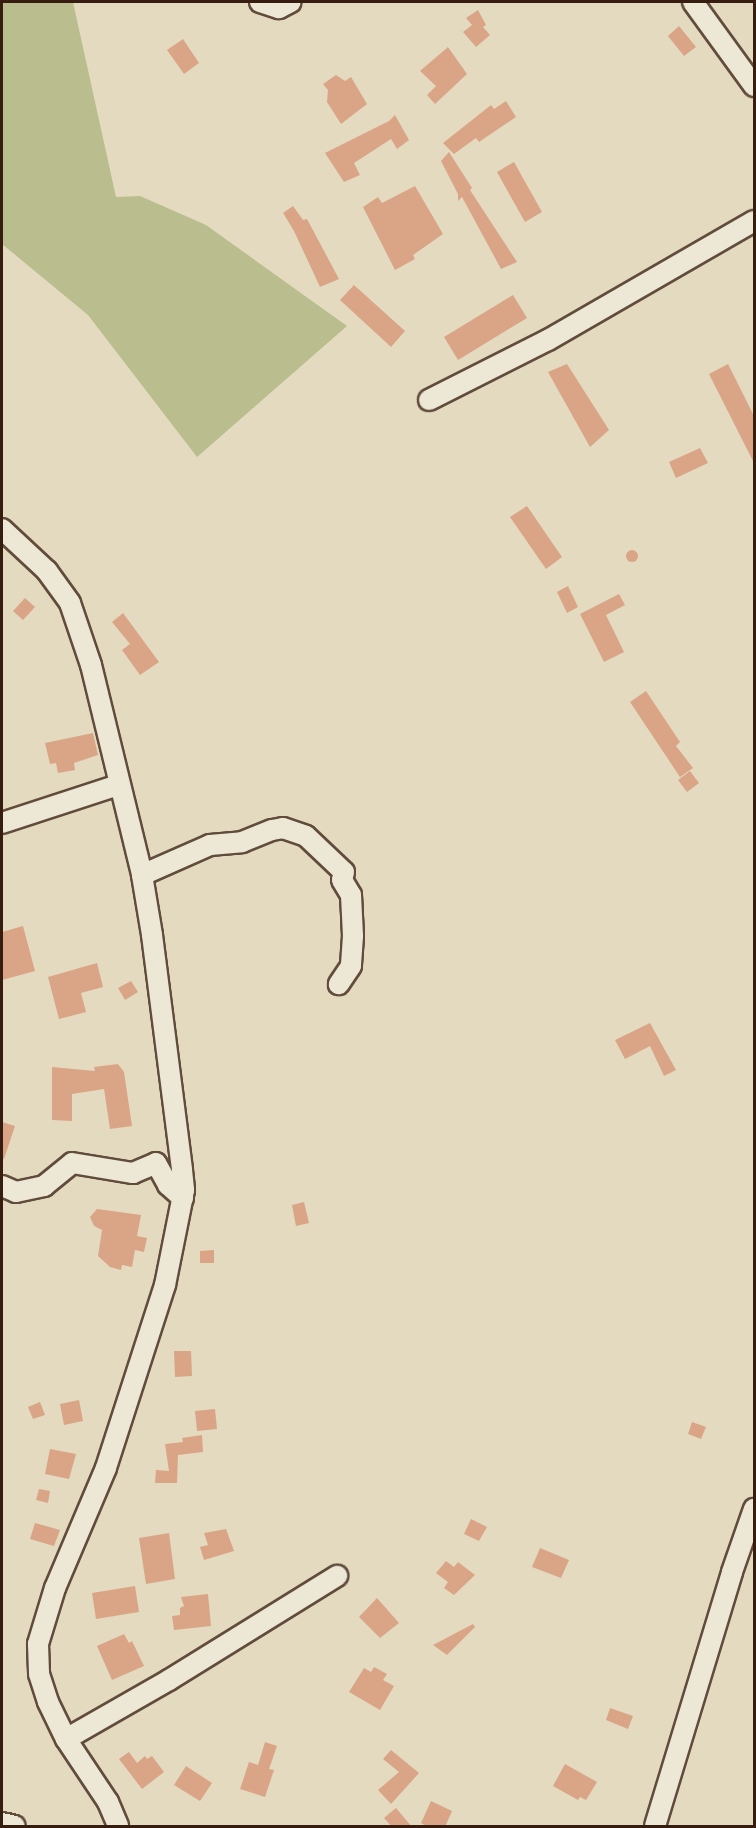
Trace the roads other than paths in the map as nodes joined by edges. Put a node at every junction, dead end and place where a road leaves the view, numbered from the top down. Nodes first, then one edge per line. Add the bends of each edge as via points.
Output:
1 (260, 2) edge
2 (291, 2) edge
3 (693, 2) edge
4 (754, 86) edge
5 (754, 221) edge
6 (429, 400) dead end
7 (2, 529) edge
8 (118, 785) junction
9 (2, 823) edge
10 (142, 875) junction
11 (339, 984) dead end
12 (181, 1159) junction
13 (156, 1163) junction
14 (2, 1186) edge
15 (183, 1198) junction
16 (754, 1509) edge
17 (337, 1576) dead end
18 (66, 1739) junction
19 (2, 1823) edge
20 (15, 1827) edge
21 (118, 1827) edge
22 (655, 1827) edge

1 - 2 street via 279,8
3 - 4 street
5 - 6 street via 548,340
7 - 8 street via 47,571 70,603 91,665
8 - 9 street
8 - 10 street
10 - 11 street via 210,845 242,842 272,830 284,828 306,836 344,872 342,880 351,895 351,966
10 - 12 street
12 - 13 street
12 - 15 street
13 - 14 street via 133,1173 72,1163 44,1186 16,1192
13 - 15 street via 168,1185
15 - 18 street via 165,1285 121,1423 43,1621 38,1644 39,1674
16 - 22 street
17 - 18 street via 190,1668
18 - 21 street via 108,1802
19 - 20 street

